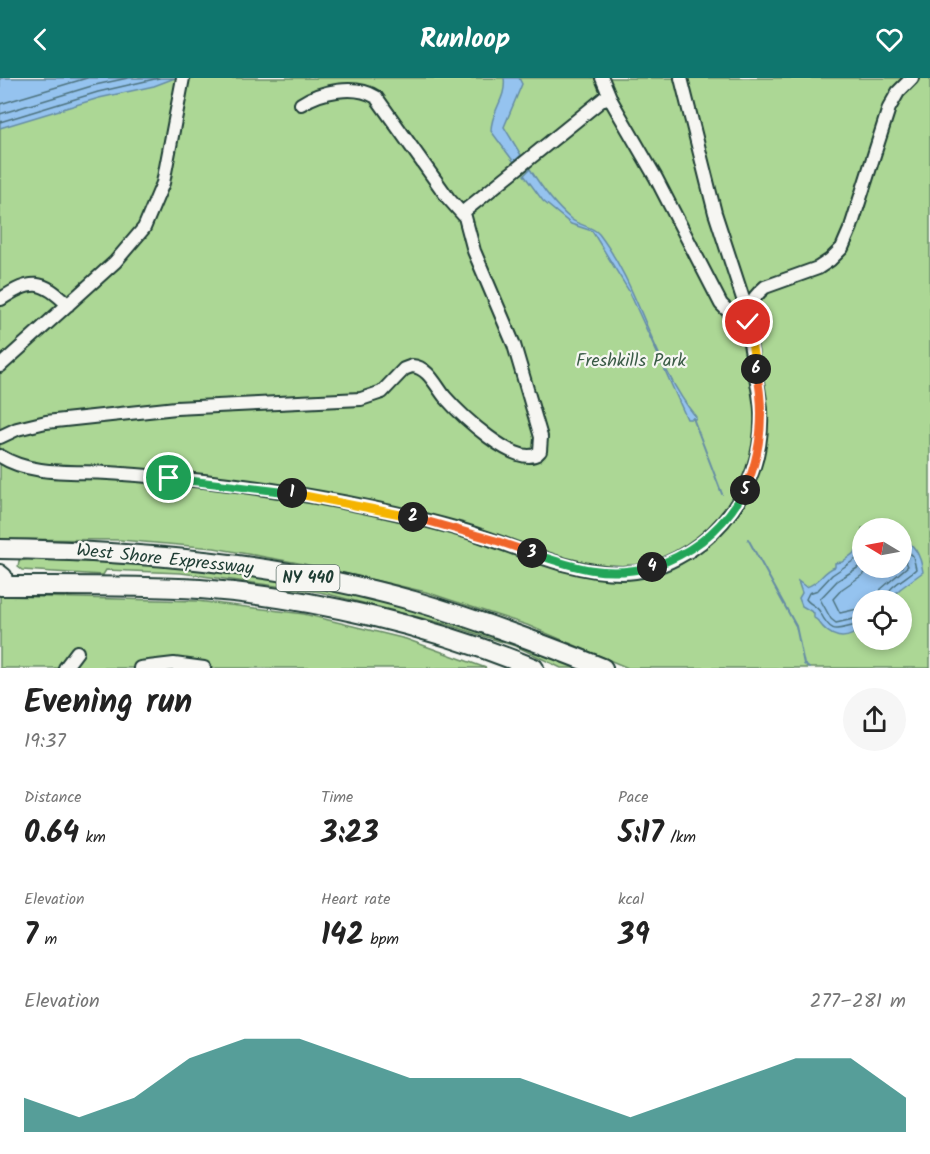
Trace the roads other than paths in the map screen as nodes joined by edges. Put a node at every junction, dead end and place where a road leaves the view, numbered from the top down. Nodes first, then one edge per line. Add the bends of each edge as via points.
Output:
1 (183, 78) edge
2 (602, 78) edge
3 (681, 78) edge
4 (912, 78) edge
5 (608, 95) junction
6 (301, 104) dead end
7 (462, 213) junction
8 (1, 299) edge
9 (68, 305) junction
10 (748, 314) junction
11 (0, 366) edge
12 (0, 437) edge
13 (0, 456) edge
14 (0, 549) edge
15 (2, 581) edge
16 (404, 626) junction
17 (77, 652) dead end
18 (65, 668) edge
19 (140, 668) edge
20 (204, 668) edge
21 (511, 668) edge
22 (534, 668) edge
23 (603, 668) edge

1 - 9 lane via 163,183 144,228 115,262
2 - 5 lane
3 - 10 lane via 715,213
4 - 10 lane via 889,108 842,248 818,268 765,287
5 - 7 lane
5 - 10 lane via 721,304 730,313
6 - 7 lane via 350,89 376,97
7 - 12 lane via 523,374 541,437 540,451 533,457 515,454 486,434 456,408 425,372 412,366 382,392 361,399 176,408 46,422
8 - 9 lane via 34,283 48,287
9 - 11 lane
10 - 13 lane via 761,414 757,456 745,490 723,522 699,545 669,561 626,573 578,568 461,530 375,508 228,484 47,471
14 - 23 highway, West Shore Expressway / NY 440 via 141,554 279,572 483,622
15 - 16 highway, West Shore Expressway / NY 440 via 202,590 334,609
16 - 21 highway
16 - 22 highway, West Shore Expressway / NY 440
17 - 18 lane
19 - 20 lane via 174,664

